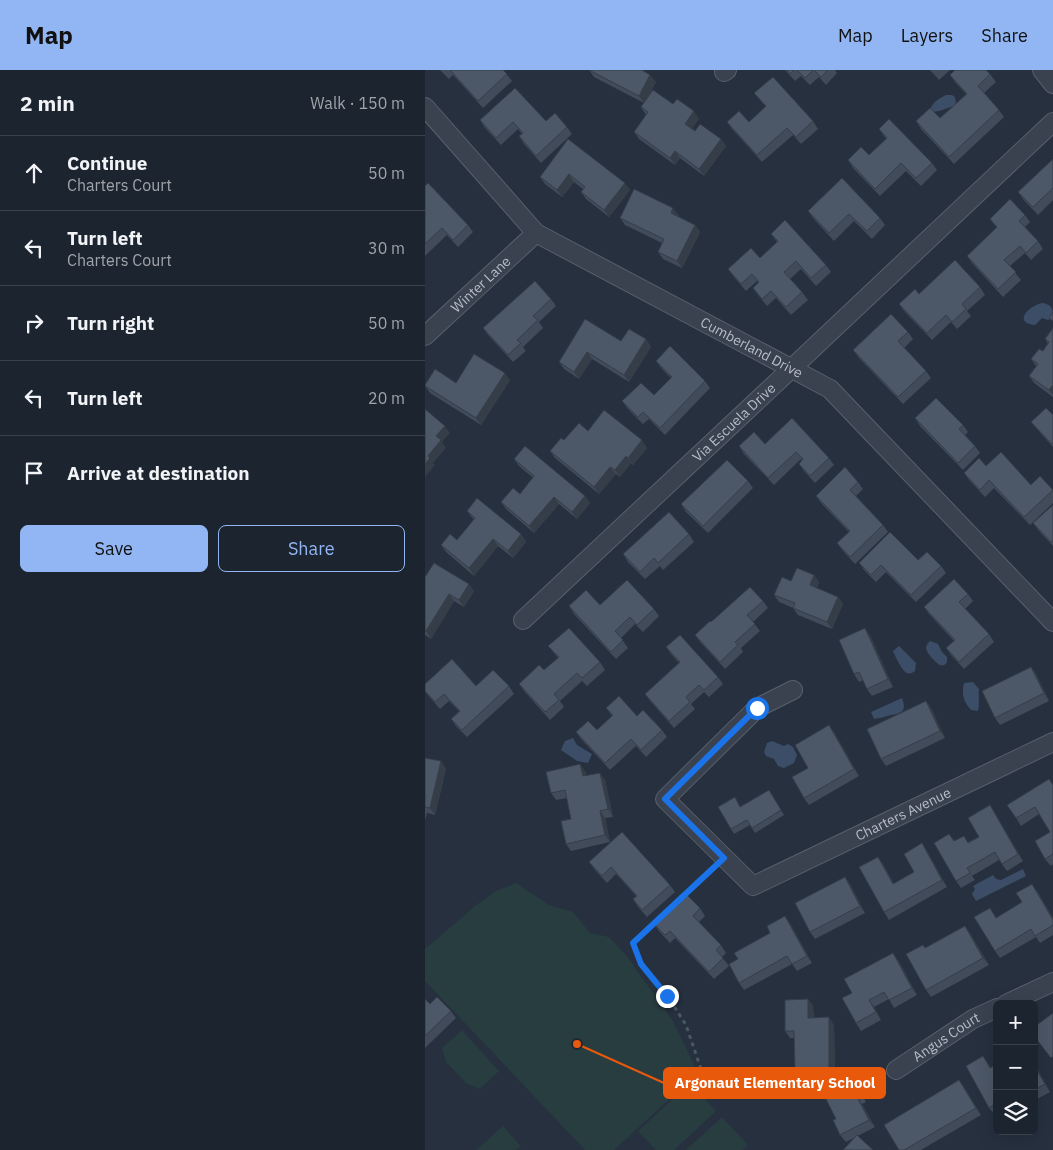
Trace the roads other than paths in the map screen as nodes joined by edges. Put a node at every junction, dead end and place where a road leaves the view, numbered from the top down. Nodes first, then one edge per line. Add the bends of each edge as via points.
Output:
1 (1042, 70) edge
2 (1053, 84) edge
3 (425, 108) edge
4 (1053, 122) edge
5 (536, 233) junction
6 (425, 336) edge
7 (793, 368) junction
8 (523, 620) dead end
9 (1053, 622) edge
10 (793, 690) dead end
11 (1053, 742) edge
12 (1053, 982) edge
13 (1014, 1000) edge
14 (993, 1010) edge
15 (896, 1070) dead end

1 - 2 street
3 - 5 street, Cumberland Drive
4 - 7 street, Via Escuela Drive
5 - 6 street, Winter Lane
5 - 7 street, Cumberland Drive
7 - 8 street, Via Escuela Drive
7 - 9 street, Cumberland Drive via 830,389
10 - 11 street, Charters Avenue via 757,708 665,799 753,886
12 - 13 street
14 - 15 street, Angus Court via 973,1018

